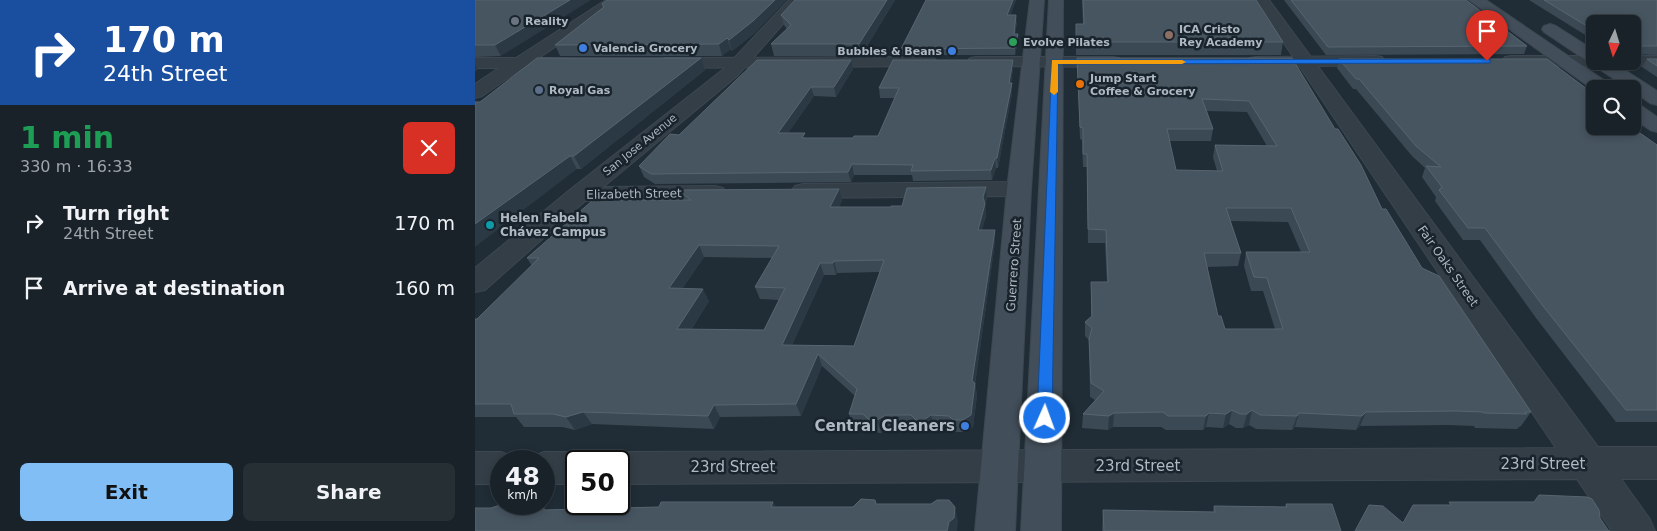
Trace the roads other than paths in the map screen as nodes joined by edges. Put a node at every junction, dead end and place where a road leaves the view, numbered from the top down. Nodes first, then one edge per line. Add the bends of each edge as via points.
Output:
1 (616, 0) edge
2 (797, 0) edge
3 (1037, 0) edge
4 (1056, 0) edge
5 (1262, 0) edge
6 (1477, 0) edge
7 (1538, 21) dead end
8 (1586, 54) edge
9 (1586, 60) edge
10 (1393, 61) edge
11 (1497, 61) edge
12 (1563, 61) junction
13 (1641, 61) edge
14 (1657, 61) edge
15 (943, 62) edge
16 (963, 62) edge
17 (1043, 62) junction
18 (1134, 62) edge
19 (1240, 62) edge
20 (1305, 62) junction
21 (475, 63) edge
22 (520, 63) junction
23 (583, 63) edge
24 (652, 63) edge
25 (740, 63) junction
26 (1613, 70) edge
27 (1590, 80) edge
28 (475, 92) edge
29 (1657, 99) edge
30 (1641, 115) edge
31 (1657, 126) edge
32 (1019, 189) junction
33 (734, 192) edge
34 (783, 192) edge
35 (579, 194) junction
36 (475, 283) edge
37 (1588, 463) junction
38 (1657, 463) edge
39 (1000, 467) junction
40 (1043, 467) junction
41 (475, 468) edge
42 (490, 468) edge
43 (630, 468) edge
44 (995, 531) edge
45 (1041, 531) edge
46 (1635, 531) edge

1 - 22 street
2 - 25 street, San Jose Avenue
3 - 17 main road, Guerrero Street
4 - 17 main road, Guerrero Street
5 - 20 street, Fair Oaks Street
6 - 12 main road
7 - 8 main road
9 - 12 street
10 - 20 street
11 - 12 street
12 - 27 main road
13 - 14 street
15 - 25 street
16 - 17 street
17 - 18 street
17 - 32 main road, Guerrero Street
17 - 40 main road, Guerrero Street
19 - 20 street
20 - 37 street, Fair Oaks Street
21 - 22 street
22 - 23 street
22 - 28 street
24 - 25 street
25 - 35 street, San Jose Avenue
26 - 29 main road
30 - 31 main road
32 - 34 street
32 - 39 main road, Guerrero Street
33 - 35 street, Elizabeth Street
35 - 36 street, San Jose Avenue
37 - 38 street, 23rd Street
37 - 40 street, 23rd Street
37 - 46 street, Fair Oaks Street
39 - 40 street, 23rd Street
39 - 43 street, 23rd Street
39 - 44 main road, Guerrero Street
40 - 45 main road, Guerrero Street
41 - 42 street

